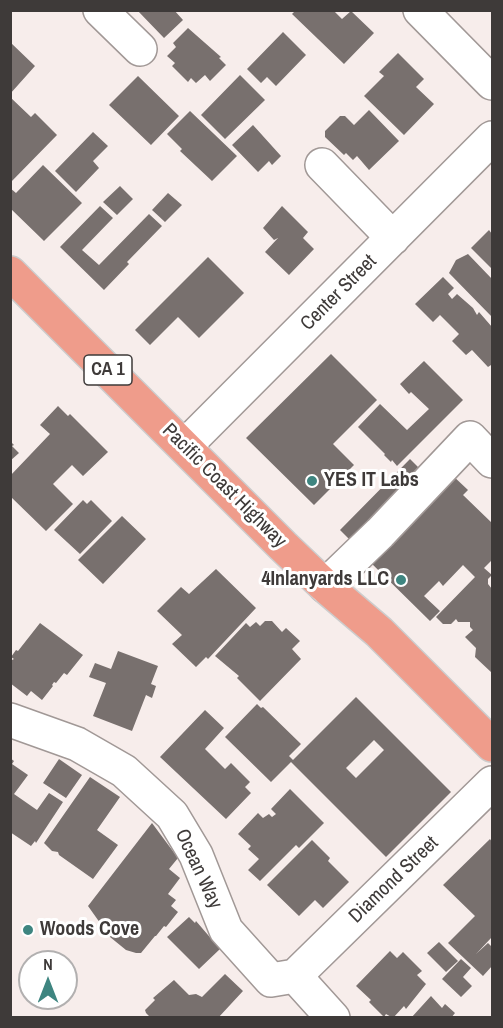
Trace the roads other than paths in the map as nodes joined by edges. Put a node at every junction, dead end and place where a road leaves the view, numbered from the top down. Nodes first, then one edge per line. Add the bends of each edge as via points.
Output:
1 (100, 10) edge
2 (420, 10) edge
3 (140, 49) dead end
4 (492, 83) edge
5 (492, 138) edge
6 (322, 165) dead end
7 (393, 238) junction
8 (10, 273) edge
9 (185, 446) junction
10 (492, 461) edge
11 (325, 586) junction
12 (10, 720) edge
13 (492, 745) edge
14 (492, 783) edge
15 (295, 976) junction
16 (333, 1017) edge

1 - 3 street
2 - 4 street
5 - 7 street, Center Street
6 - 7 street
7 - 9 street, Center Street
8 - 9 highway, Pacific Coast Highway / CA 1
9 - 11 highway, Pacific Coast Highway / CA 1
10 - 11 street via 470,438
11 - 13 highway, Pacific Coast Highway / CA 1 via 379,632
12 - 15 street, Ocean Way via 77,744 124,771 172,815 196,855 226,930 271,980
14 - 15 street, Diamond Street
15 - 16 street

